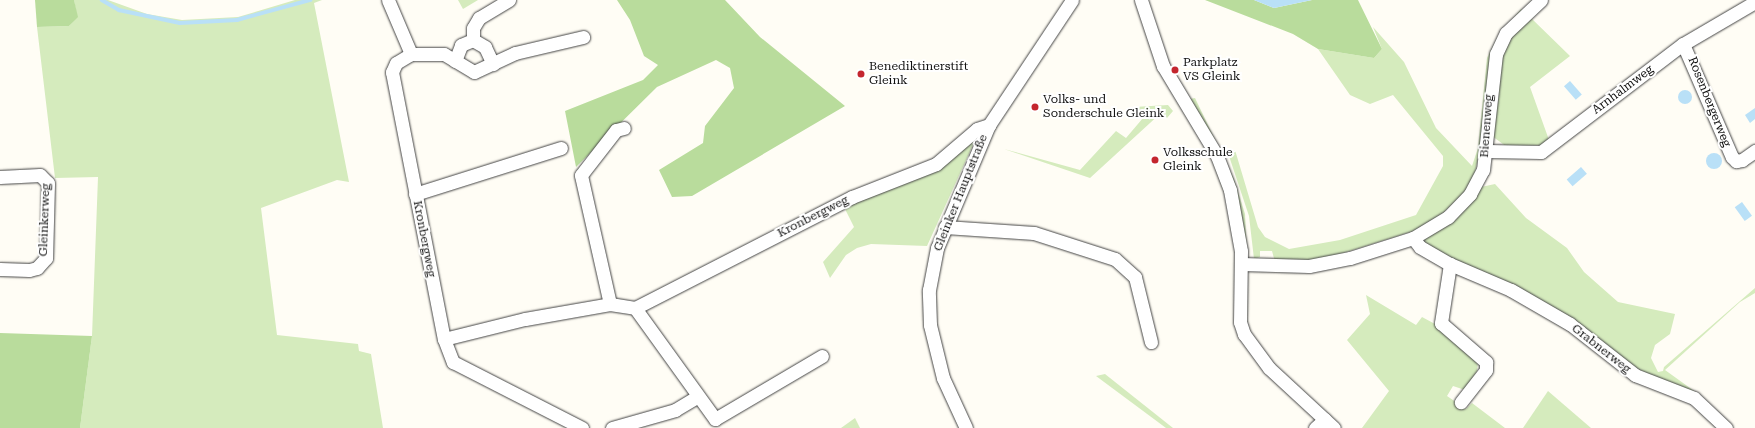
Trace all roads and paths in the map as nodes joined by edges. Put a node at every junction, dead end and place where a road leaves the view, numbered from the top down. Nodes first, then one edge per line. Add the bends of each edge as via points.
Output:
1 (388, 0) edge
2 (509, 0) edge
3 (1072, 0) edge
4 (1141, 0) edge
5 (1541, 0) edge
6 (1755, 2) edge
7 (583, 37) dead end
8 (473, 40) junction
9 (1683, 44) junction
10 (411, 54) junction
11 (455, 61) junction
12 (493, 64) junction
13 (989, 125) junction
14 (624, 128) dead end
15 (561, 148) dead end
16 (1487, 151) junction
17 (1755, 151) edge
18 (0, 177) edge
19 (415, 194) junction
20 (945, 227) junction
21 (1413, 238) junction
22 (1242, 264) junction
23 (1450, 264) junction
24 (0, 269) edge
25 (610, 304) junction
26 (635, 308) junction
27 (444, 339) junction
28 (1151, 342) dead end
29 (822, 356) dead end
30 (697, 397) junction
31 (1461, 402) dead end
32 (1330, 423) edge
33 (582, 428) edge
34 (612, 428) edge
35 (966, 428) edge
36 (1315, 428) edge
37 (1726, 428) edge

1 - 10 street
2 - 8 street via 479,18 474,28
3 - 13 street, Gleinker Hauptstraße
4 - 22 street via 1163,66 1217,156 1237,221
5 - 16 street, Bienenweg via 1506,33 1496,54
6 - 9 street, Arnhalmweg
7 - 12 street via 515,53
8 - 11 street via 461,45
8 - 12 street via 485,47
9 - 16 street, Arnhalmweg via 1541,152
9 - 17 street, Rosenbergerweg via 1732,157 1742,160
10 - 11 street via 444,54
10 - 19 street via 396,63 392,72
11 - 12 street via 474,72
13 - 20 street, Gleinker Hauptstraße
13 - 26 street, Kronbergweg via 978,129 936,164 852,197
14 - 25 street via 616,130 581,175
15 - 19 street, Kronbergweg
16 - 21 street, Bienenweg via 1483,170 1470,194 1448,216
18 - 24 street, Gleinkerweg via 40,176 48,183 46,258 37,268 29,270
19 - 27 street, Kronbergweg
20 - 28 street via 1034,232 1115,259 1135,277
20 - 35 street, Gleinker Hauptstraße via 929,290 930,325 943,378
21 - 22 street via 1350,258 1309,266
21 - 23 street, Grabnerweg via 1420,247
22 - 32 street via 1240,322 1244,334 1269,368
23 - 31 street via 1441,323 1486,366
23 - 37 street, Grabnerweg via 1537,304 1586,335 1635,375 1694,398
25 - 26 street
25 - 27 street
26 - 30 street
27 - 33 street, Kronbergweg via 453,362
29 - 30 street via 715,419
30 - 34 street via 668,413
32 - 36 street

